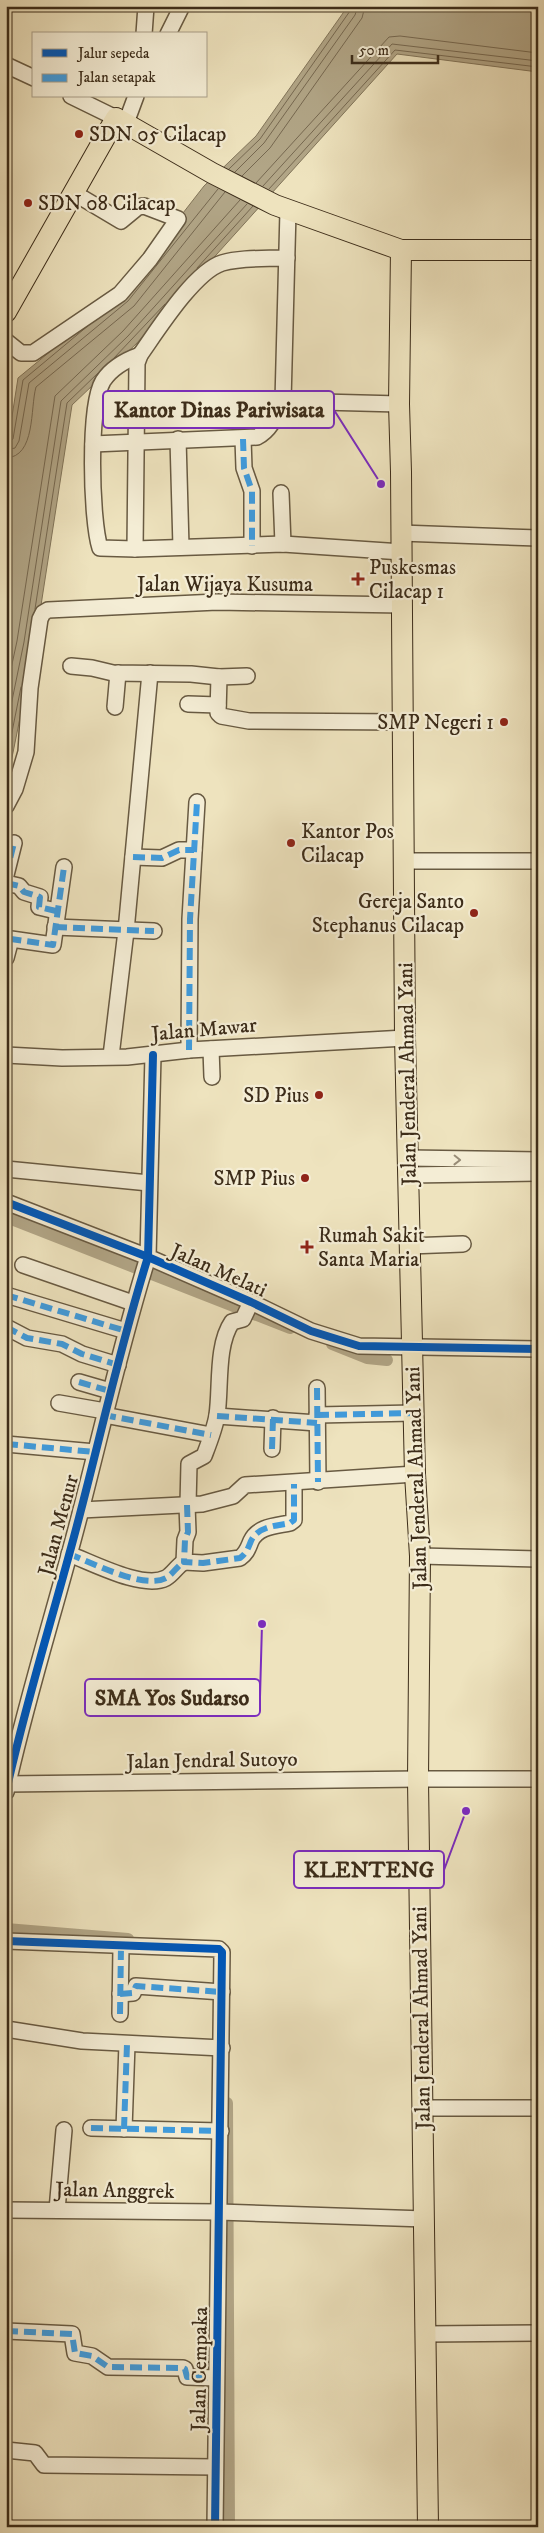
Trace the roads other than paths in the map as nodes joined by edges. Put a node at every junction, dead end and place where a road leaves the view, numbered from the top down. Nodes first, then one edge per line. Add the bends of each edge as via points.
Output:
1 (146, 6) edge
2 (182, 6) edge
3 (144, 32) edge
4 (169, 32) edge
5 (6, 65) edge
6 (32, 77) edge
7 (75, 98) edge
8 (135, 98) edge
9 (121, 120) junction
10 (74, 194) junction
11 (282, 208) junction
12 (401, 250) junction
13 (538, 250) edge
14 (287, 258) junction
15 (6, 312) edge
16 (6, 342) edge
17 (140, 355) junction
18 (283, 401) junction
19 (399, 404) junction
20 (178, 439) junction
21 (244, 439) junction
22 (136, 441) junction
23 (94, 444) junction
24 (281, 493) dead end
25 (538, 538) edge
26 (402, 543) junction
27 (282, 544) junction
28 (252, 546) junction
29 (181, 547) junction
30 (135, 549) junction
31 (402, 605) junction
32 (71, 666) dead end
33 (118, 673) junction
34 (150, 673) junction
35 (247, 676) dead end
36 (219, 677) junction
37 (188, 704) dead end
38 (218, 705) junction
39 (115, 707) dead end
40 (404, 722) junction
41 (197, 802) dead end
42 (6, 806) edge
43 (14, 843) dead end
44 (194, 850) junction
45 (133, 856) junction
46 (404, 861) junction
47 (538, 861) edge
48 (7, 865) edge
49 (64, 867) dead end
50 (6, 883) edge
51 (56, 911) junction
52 (54, 927) junction
53 (126, 931) junction
54 (154, 931) dead end
55 (6, 958) edge
56 (405, 1038) junction
57 (211, 1048) junction
58 (189, 1050) junction
59 (6, 1055) edge
60 (153, 1055) junction
61 (111, 1056) junction
62 (212, 1077) dead end
63 (538, 1160) edge
64 (409, 1166) junction
65 (6, 1169) edge
66 (538, 1173) edge
67 (149, 1183) junction
68 (6, 1202) edge
69 (463, 1244) dead end
70 (409, 1246) junction
71 (147, 1258) junction
72 (23, 1265) dead end
73 (6, 1295) edge
74 (134, 1303) junction
75 (247, 1310) junction
76 (6, 1327) edge
77 (126, 1331) junction
78 (413, 1346) junction
79 (538, 1349) edge
80 (118, 1366) junction
81 (78, 1382) dead end
82 (316, 1388) dead end
83 (110, 1390) junction
84 (59, 1403) dead end
85 (104, 1413) junction
86 (414, 1413) junction
87 (217, 1416) junction
88 (273, 1418) junction
89 (317, 1419) junction
90 (211, 1435) junction
91 (6, 1444) edge
92 (272, 1449) dead end
93 (95, 1452) junction
94 (415, 1474) junction
95 (318, 1482) junction
96 (294, 1484) junction
97 (187, 1504) junction
98 (81, 1510) junction
99 (68, 1554) junction
100 (420, 1556) junction
101 (538, 1559) edge
102 (184, 1562) junction
103 (418, 1778) junction
104 (538, 1780) edge
105 (7, 1786) edge
106 (6, 1941) edge
107 (121, 1947) junction
108 (222, 1992) junction
109 (120, 1994) junction
110 (120, 2014) dead end
111 (6, 2029) edge
112 (127, 2044) junction
113 (222, 2048) junction
114 (423, 2108) junction
115 (538, 2108) edge
116 (91, 2128) dead end
117 (124, 2129) junction
118 (64, 2130) dead end
119 (221, 2131) junction
120 (6, 2210) edge
121 (58, 2210) junction
122 (225, 2212) junction
123 (425, 2219) junction
124 (6, 2331) edge
125 (538, 2333) edge
126 (426, 2334) junction
127 (216, 2378) junction
128 (6, 2450) edge
129 (215, 2468) junction
130 (215, 2527) edge
131 (428, 2527) edge

1 - 3 street
2 - 4 street
5 - 6 street
7 - 9 street
8 - 9 street
9 - 10 main road
9 - 11 main road via 212,173
10 - 15 main road
10 - 16 street via 122,221 138,207 144,206 178,219 120,294 33,353 21,353
11 - 12 main road
11 - 14 street
12 - 13 main road
12 - 19 main road, Jalan Jenderal Ahmad Yani
14 - 17 street via 235,260 209,269 184,296
14 - 18 street
17 - 22 street via 137,362
17 - 23 street via 126,359 104,380 96,408
18 - 19 street
18 - 21 street via 264,432
19 - 26 main road, Jalan Jenderal Ahmad Yani
20 - 21 street
20 - 22 street
20 - 29 street
21 - 28 street via 244,468 252,490
22 - 23 street
22 - 30 street
23 - 30 street via 95,515 100,548
24 - 27 street
25 - 26 street
26 - 27 street
26 - 31 main road, Jalan Jenderal Ahmad Yani
27 - 28 street
28 - 29 street
29 - 30 street
31 - 40 main road, Jalan Jenderal Ahmad Yani
31 - 42 street, Jalan Wijaya Kusuma via 217,602 48,610 40,619 30,688 26,752
32 - 33 street
33 - 34 street
33 - 39 street
34 - 36 street
34 - 45 street
35 - 36 street
36 - 38 street
37 - 38 street
38 - 40 street via 221,716 249,722
40 - 46 main road, Jalan Jenderal Ahmad Yani
41 - 44 street
43 - 48 street
44 - 45 street via 179,850 162,858
44 - 58 street
45 - 53 street
46 - 47 street
46 - 56 main road, Jalan Jenderal Ahmad Yani
49 - 51 street
50 - 51 street via 40,897 39,907
51 - 52 street
52 - 53 street
52 - 55 street via 51,946 11,939
53 - 54 street
53 - 61 street
56 - 57 street, Jalan Mawar
56 - 64 main road, Jalan Jenderal Ahmad Yani
57 - 58 street, Jalan Mawar
57 - 62 street
58 - 60 street, Jalan Mawar
59 - 61 street, Jalan Mawar
60 - 61 street, Jalan Mawar
60 - 67 street, Jalan Melati
64 -> 63 street
64 - 66 street
64 - 70 main road, Jalan Jenderal Ahmad Yani
65 - 67 street
67 - 71 street, Jalan Melati
68 - 71 street
69 - 70 street
70 - 78 main road, Jalan Jenderal Ahmad Yani
71 - 74 street, Jalan Menur
71 - 75 street, Jalan Melati
72 - 74 street
73 - 77 street
74 - 77 street, Jalan Menur
75 - 78 street, Jalan Melati via 359,1346
75 - 87 street via 232,1322 226,1333 220,1365
76 - 80 street via 26,1338 62,1344
77 - 80 street, Jalan Menur
78 - 79 street, Jalan Melati
78 - 86 main road, Jalan Jenderal Ahmad Yani
80 - 83 street, Jalan Menur
81 - 83 street
82 - 89 street
83 - 85 street, Jalan Menur
84 - 85 street
85 - 90 street
85 - 93 street, Jalan Menur
86 - 89 street
86 - 94 main road, Jalan Jenderal Ahmad Yani
87 - 88 street
87 - 90 street
88 - 89 street via 295,1423
88 - 92 street
89 - 95 street
90 - 97 street via 204,1456 189,1464
91 - 93 street
93 - 98 street, Jalan Menur
94 - 95 street
94 - 100 main road, Jalan Jenderal Ahmad Yani
95 - 96 street
96 - 97 street via 246,1485 236,1495 223,1500
96 - 102 street via 294,1520 261,1530 251,1540 243,1557 210,1563
97 - 98 street
97 - 102 street
98 - 99 street, Jalan Menur
99 - 102 street via 89,1561 98,1568 140,1580 169,1577
99 - 105 street, Jalan Menur
100 - 101 street
100 - 103 main road, Jalan Jenderal Ahmad Yani
103 - 104 street, Jalan Jendral Sutoyo
103 - 105 street, Jalan Jendral Sutoyo
103 - 114 main road, Jalan Jenderal Ahmad Yani
106 - 107 street
107 - 108 street, Jalan Cempaka via 220,1950 223,1954
107 - 109 street
108 - 109 street via 136,1986 132,1993
108 - 113 street, Jalan Cempaka
109 - 110 street
111 - 112 street via 82,2041
112 - 113 street
112 - 117 street
113 - 119 street, Jalan Cempaka
114 - 115 street
114 - 123 main road, Jalan Jenderal Ahmad Yani
116 - 117 street
117 - 119 street
118 - 121 street
119 - 122 street, Jalan Cempaka
120 - 121 street, Jalan Anggrek
121 - 122 street, Jalan Anggrek
122 - 123 street, Jalan Anggrek
122 - 127 street, Jalan Cempaka
123 - 126 main road, Jalan Jenderal Ahmad Yani
124 - 127 street via 72,2334 75,2353 92,2356 105,2366 183,2368 188,2377
125 - 126 street
126 - 131 main road, Jalan Jenderal Ahmad Yani
127 - 129 street, Jalan Cempaka
128 - 129 street via 35,2453 44,2465
129 - 130 street, Jalan Cempaka

